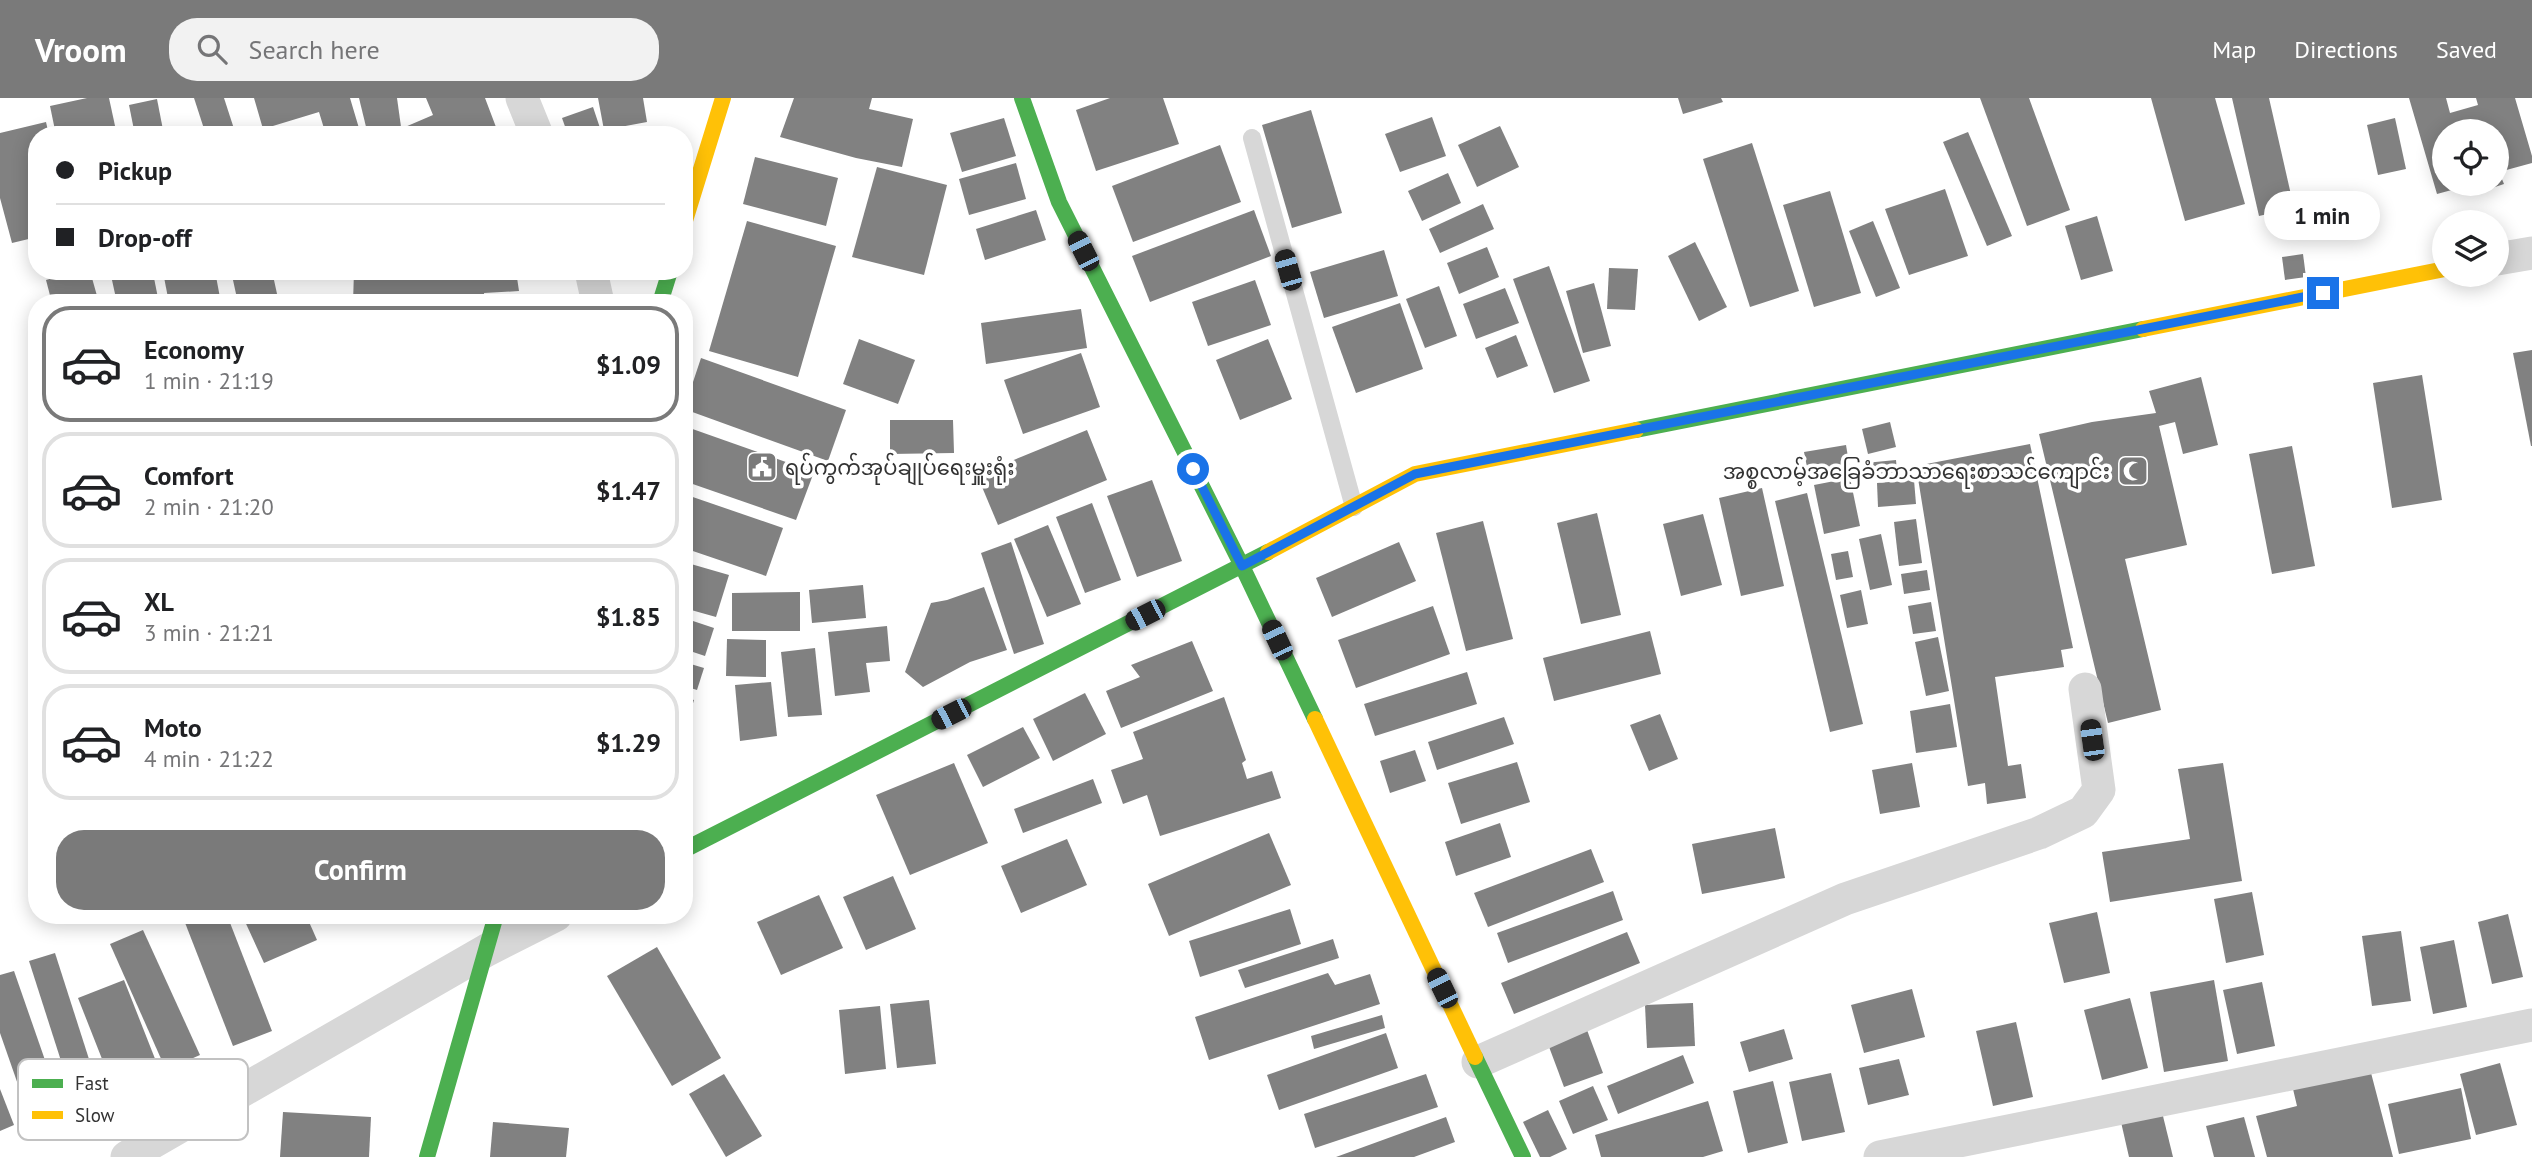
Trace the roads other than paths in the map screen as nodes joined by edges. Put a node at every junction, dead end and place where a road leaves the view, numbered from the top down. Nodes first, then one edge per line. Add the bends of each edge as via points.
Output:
1 (522, 98) edge
2 (723, 98) edge
3 (1022, 98) edge
4 (533, 126) edge
5 (1252, 138) dead end
6 (693, 196) edge
7 (2532, 253) edge
8 (2509, 257) edge
9 (2432, 272) edge
10 (1354, 507) junction
11 (1242, 566) junction
12 (2085, 689) dead end
13 (693, 845) edge
14 (494, 924) edge
15 (538, 924) edge
16 (487, 950) junction
17 (2532, 1025) edge
18 (1478, 1062) junction
19 (248, 1087) edge
20 (157, 1140) edge
21 (127, 1157) edge
22 (426, 1157) edge
23 (1522, 1157) edge
24 (1880, 1157) edge

1 - 4 street
2 - 6 street
3 - 11 street via 1059,202
5 - 10 lane
7 - 8 street
9 - 10 street via 1415,474
10 - 11 street
11 - 13 street
11 - 18 street
12 - 18 street via 2099,790 2083,812 2039,834 1845,899
14 - 16 street
15 - 16 street
16 - 19 street
16 - 22 street
17 - 24 street
18 - 23 street
20 - 21 street

